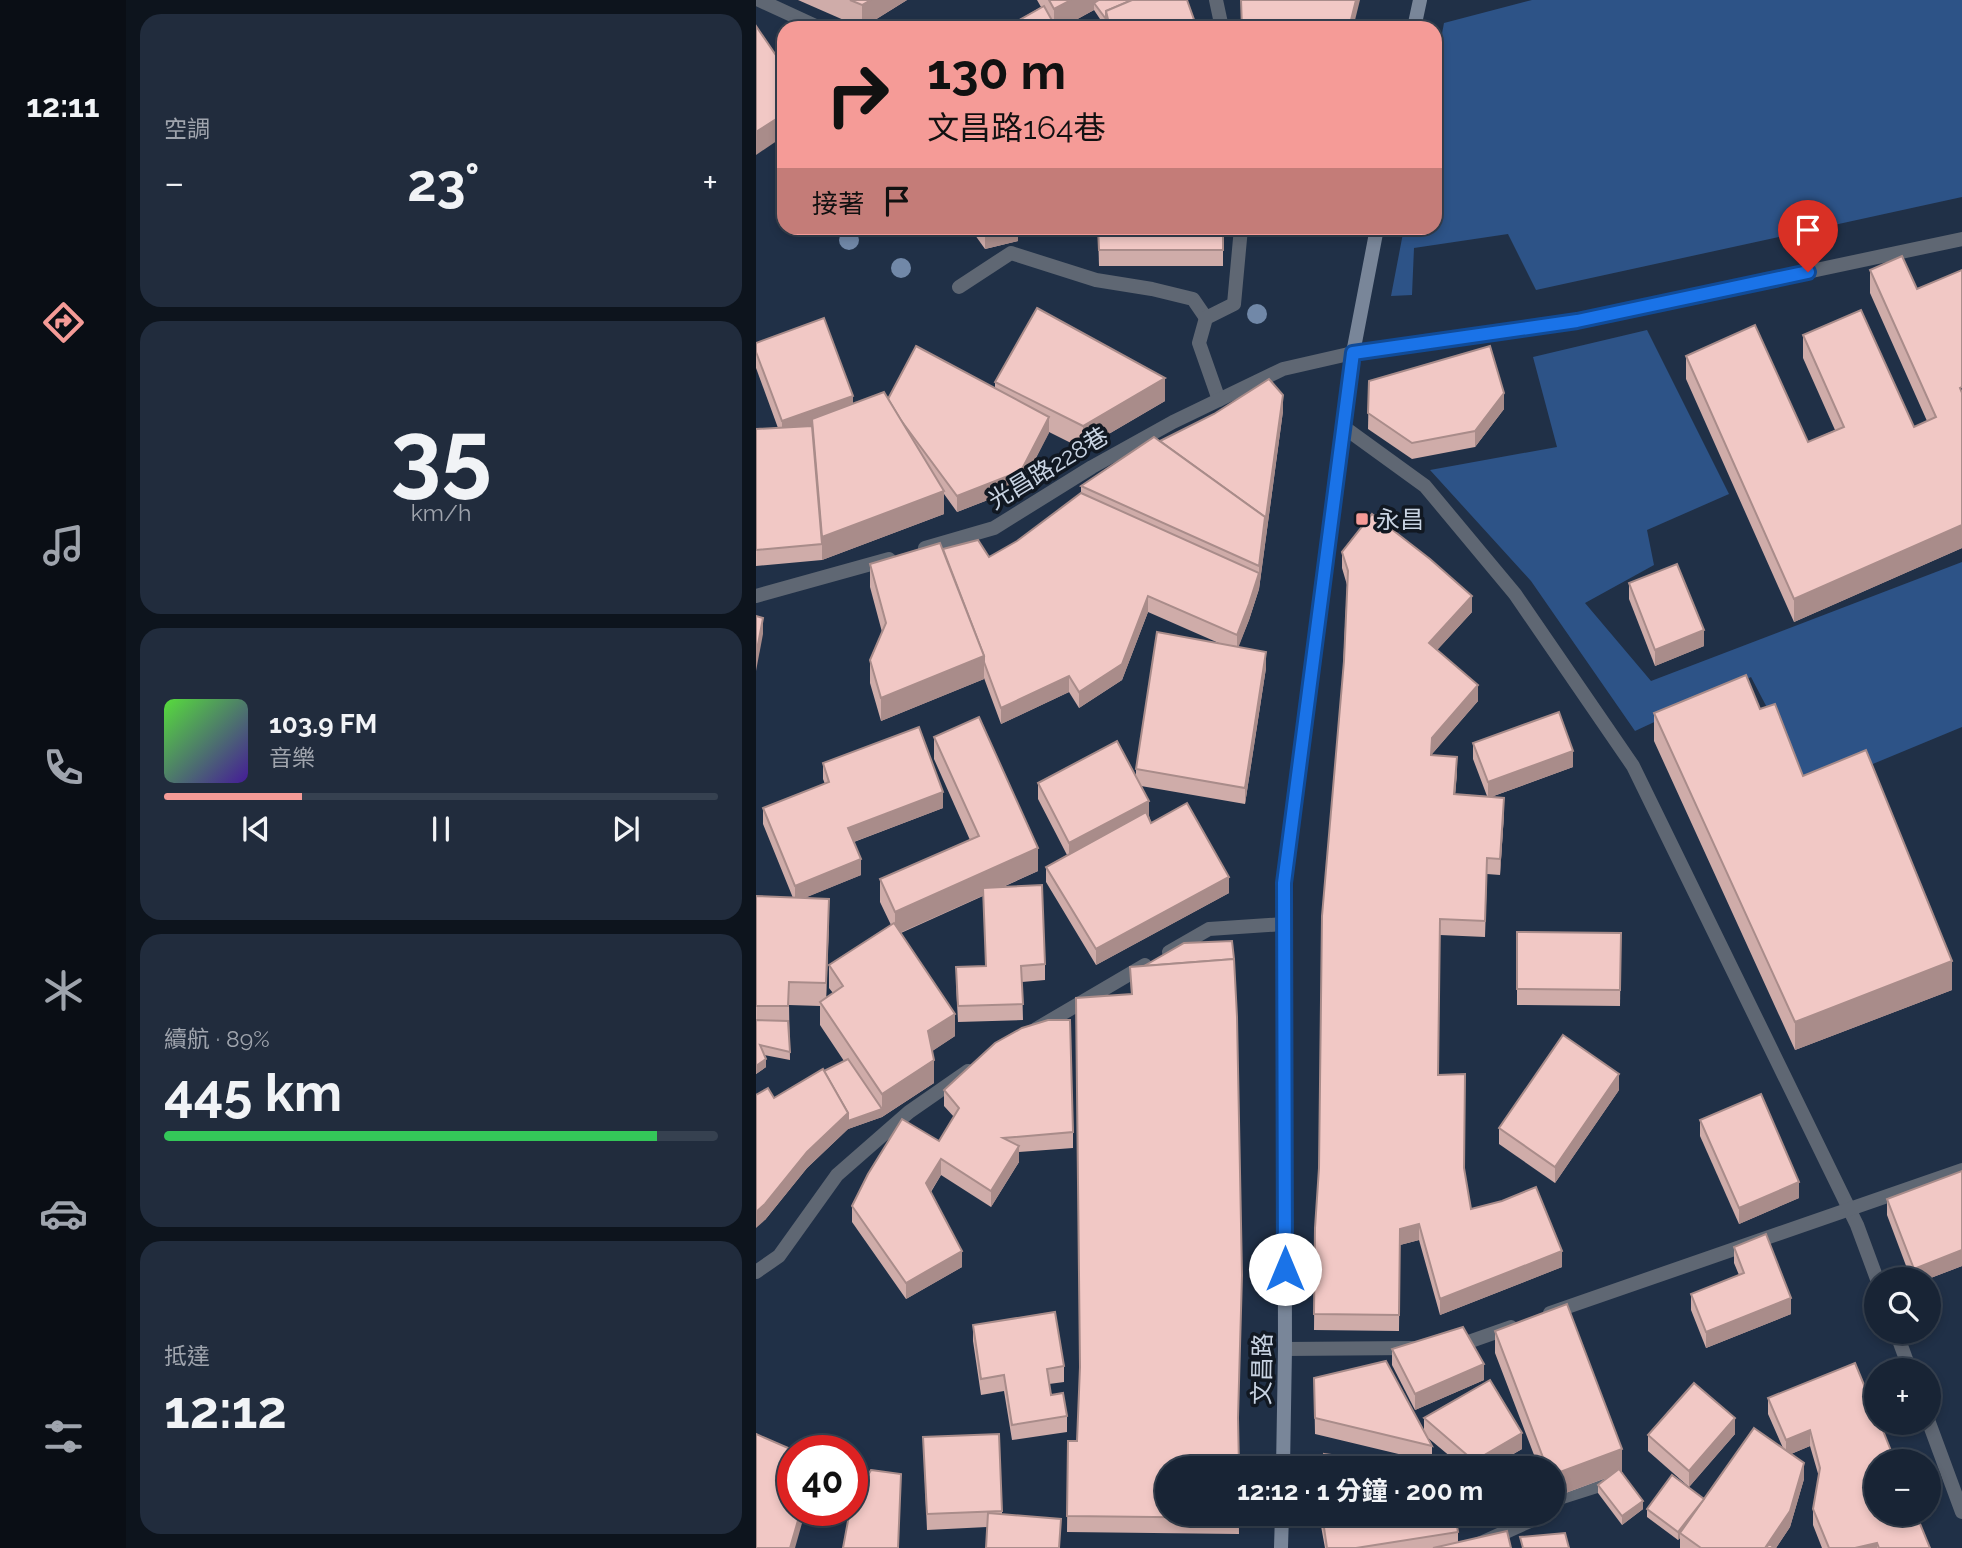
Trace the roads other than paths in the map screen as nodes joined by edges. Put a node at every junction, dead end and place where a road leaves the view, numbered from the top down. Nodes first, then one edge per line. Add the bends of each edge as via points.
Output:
1 (759, 0) edge
2 (1216, 0) edge
3 (1420, 0) edge
4 (805, 21) edge
5 (1220, 21) edge
6 (1416, 21) edge
7 (1240, 235) edge
8 (1376, 235) edge
9 (1962, 239) edge
10 (959, 287) dead end
11 (1206, 318) junction
12 (1353, 353) junction
13 (1219, 400) junction
14 (1345, 428) junction
15 (756, 596) edge
16 (1284, 923) junction
17 (1023, 1037) edge
18 (977, 1066) edge
19 (1962, 1170) edge
20 (1849, 1208) junction
21 (1872, 1267) edge
22 (756, 1272) edge
23 (1285, 1349) junction
24 (1934, 1435) edge
25 (1283, 1456) edge
26 (1606, 1483) edge
27 (1565, 1496) edge
28 (1962, 1512) edge
29 (1282, 1526) edge
30 (1519, 1526) edge
31 (1281, 1548) edge
32 (1471, 1548) edge

1 - 4 street
2 - 5 street
3 - 6 street
7 - 11 street via 1234,304
8 - 12 street, 文昌路
9 - 12 street, 光昌路228巷 via 1577,321
10 - 11 street via 1011,253 1096,280 1193,299
11 - 13 street via 1199,343
12 - 13 street, 光昌路228巷 via 1283,369
12 - 14 street, 文昌路
13 - 15 street, 光昌路228巷 via 1092,467 994,528
14 - 16 street, 文昌路 via 1284,883
14 - 20 street via 1424,486 1515,594 1633,766
16 - 17 street via 1209,929
16 - 23 street, 文昌路
18 - 22 street via 909,1112 837,1175 779,1256
19 - 20 street
20 - 21 street
20 - 23 street via 1454,1347
23 - 25 street, 文昌路
24 - 28 street
26 - 27 street
29 - 31 street
30 - 32 street

